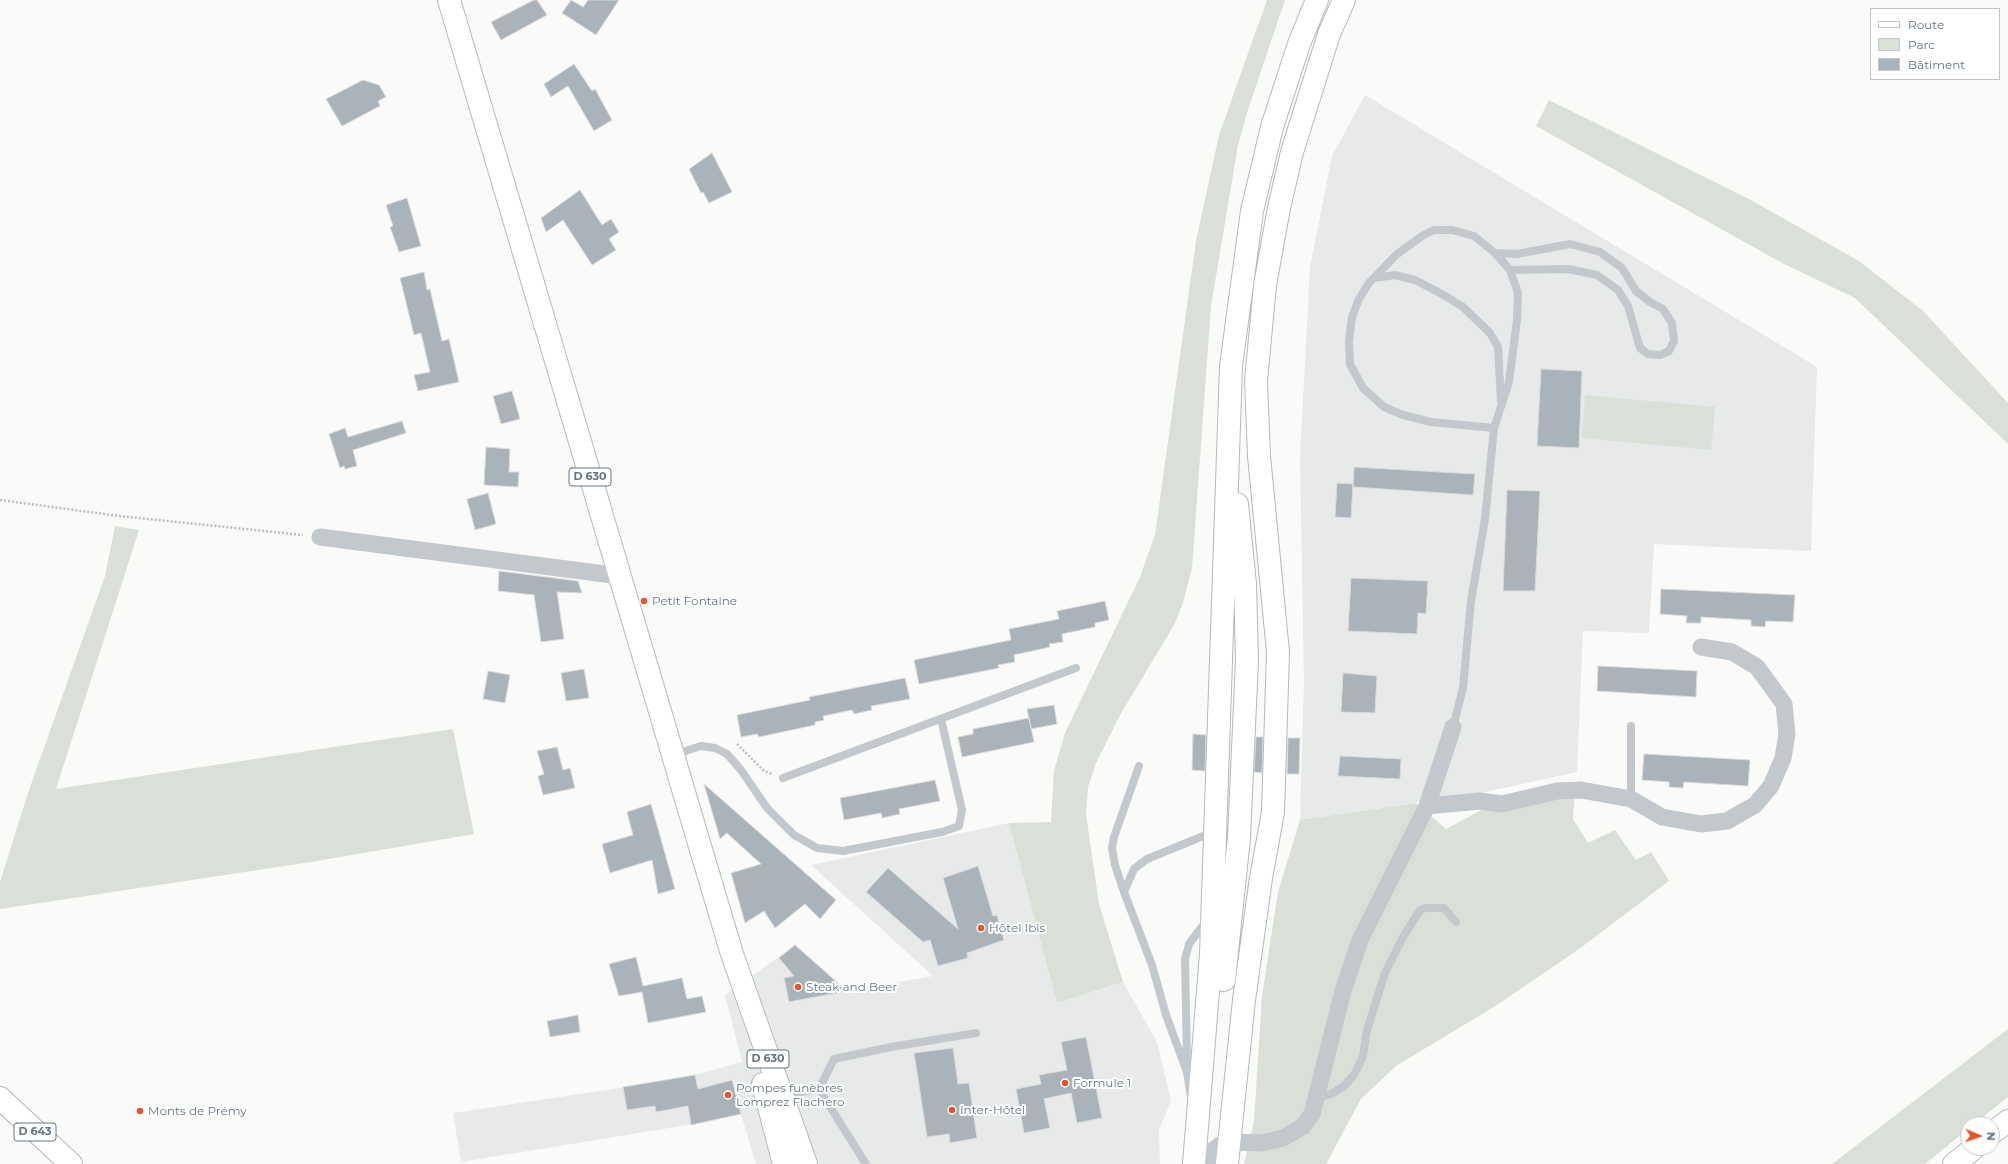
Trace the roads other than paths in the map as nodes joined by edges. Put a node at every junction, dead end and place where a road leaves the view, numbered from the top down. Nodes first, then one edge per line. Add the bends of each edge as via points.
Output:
1 (449, 0) edge
2 (1317, 0) edge
3 (1344, 0) edge
4 (1495, 253) junction
5 (1510, 270) junction
6 (1374, 278) junction
7 (1501, 406) junction
8 (1228, 426) junction
9 (1494, 428) junction
10 (320, 536) road end
11 (620, 576) junction
12 (1701, 647) dead end
13 (1076, 668) dead end
14 (941, 719) junction
15 (1631, 726) dead end
16 (1453, 727) joint
17 (672, 755) junction
18 (1139, 766) dead end
19 (783, 778) dead end
20 (1631, 799) junction
21 (1427, 806) junction
22 (1214, 831) junction
23 (1124, 892) junction
24 (1212, 912) junction
25 (1456, 922) dead end
26 (976, 1033) dead end
27 (1187, 1072) junction
28 (819, 1088) junction
29 (0, 1098) edge
30 (774, 1098) junction
31 (1317, 1098) junction
32 (1196, 1135) junction
33 (1230, 1142) junction
34 (1964, 1156) edge
35 (71, 1164) edge
36 (784, 1164) edge
37 (806, 1164) edge
38 (866, 1164) edge
39 (1194, 1164) edge
40 (1208, 1164) edge
41 (1227, 1164) edge
42 (1954, 1164) edge

1 - 11 main road, D 630
2 - 8 main road via 1299,44 1272,127 1252,211 1231,366
3 - 33 main road via 1329,34 1292,152 1264,292 1256,381 1259,456 1278,652 1273,812 1244,1000
4 - 5 lane
4 - 5 lane via 1517,254 1570,244 1600,252 1622,268 1636,291 1663,309 1672,324 1674,341 1669,351 1660,355 1648,354 1640,348 1628,306 1618,290 1597,275 1568,269
4 - 6 lane via 1474,236 1452,230 1434,230 1396,255
5 - 7 lane via 1518,292 1517,320 1509,382
6 - 7 lane via 1395,275 1415,280 1463,307 1490,333 1498,347
6 - 9 lane via 1359,299 1352,317 1349,341 1350,364 1363,388 1384,407 1403,415 1431,422
7 - 9 lane
8 - 22 main road
8 - 32 main road via 1245,584 1247,660 1239,838 1220,1013
9 - 16 lane via 1485,519 1471,601 1463,688
10 - 11 street
11 - 17 main road, D 630
12 - 20 street via 1732,652 1757,667 1784,704 1787,734 1783,758 1771,786 1755,805 1728,821 1701,824 1662,817
13 - 14 lane
14 - 17 lane via 962,810 959,826 942,832 843,851 818,848 794,835 767,808 728,754 715,748 701,746
14 - 19 lane
15 - 20 lane
16 - 21 street
17 - 30 main road, D 630
18 - 23 lane via 1112,848
20 - 21 street via 1581,790 1557,791 1502,804 1480,801
21 - 31 street via 1360,940 1343,991
22 - 23 lane via 1147,859 1134,869
22 - 24 main road
23 - 27 lane via 1152,965 1166,1015
24 - 27 lane via 1189,944 1185,959
24 - 32 main road via 1211,954
25 - 31 lane via 1444,908 1420,910 1385,973 1363,1056 1354,1075 1338,1090
26 - 28 lane via 834,1059
27 - 32 lane
28 - 30 lane
28 - 38 lane
29 - 35 main road, D 643
30 - 36 main road, D 630
30 - 37 main road, D 630
31 - 33 street via 1312,1114 1302,1128 1283,1138 1262,1143
32 - 39 main road
33 - 40 street via 1220,1145 1211,1152
33 - 41 main road
34 - 42 main road

